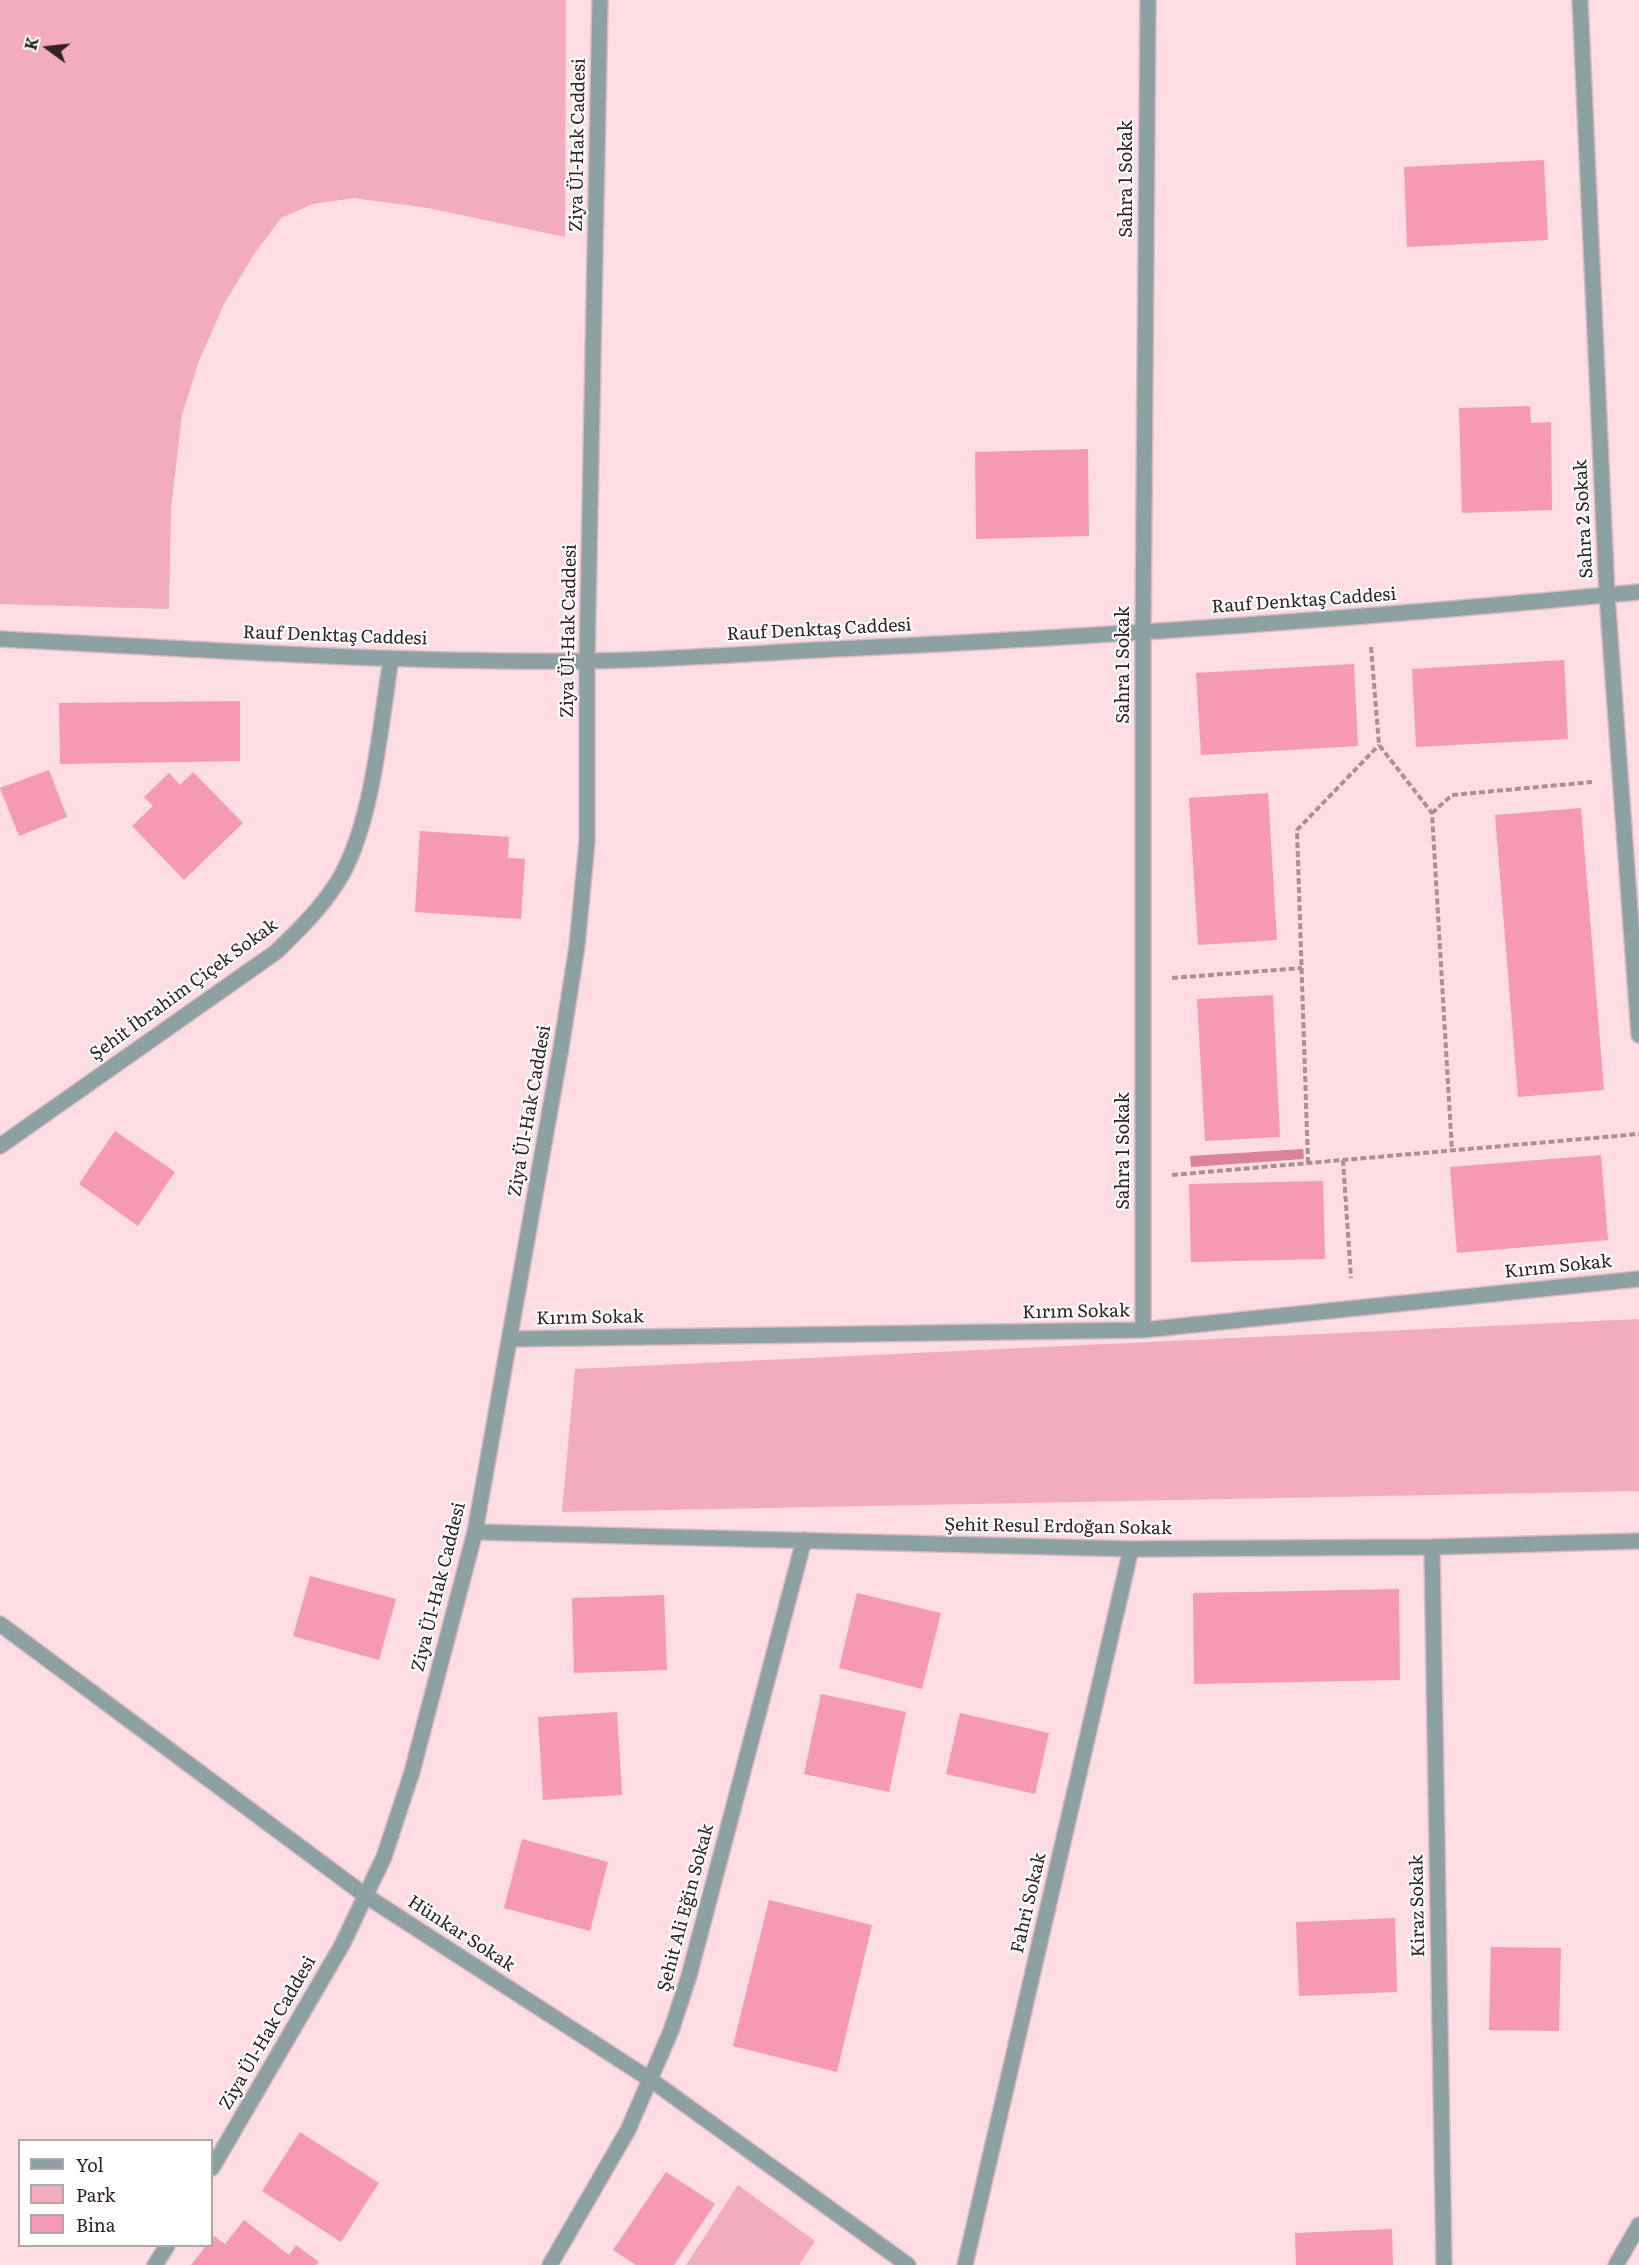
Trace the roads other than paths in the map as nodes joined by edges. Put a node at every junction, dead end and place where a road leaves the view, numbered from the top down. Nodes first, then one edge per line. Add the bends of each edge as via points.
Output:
1 (600, 0) edge
2 (1148, 0) edge
3 (1580, 0) edge
4 (1639, 592) edge
5 (1607, 595) junction
6 (1143, 632) junction
7 (0, 639) edge
8 (391, 659) junction
9 (587, 661) junction
10 (1639, 1035) edge
11 (0, 1146) edge
12 (1639, 1278) edge
13 (1143, 1330) junction
14 (510, 1338) junction
15 (475, 1532) junction
16 (804, 1540) junction
17 (1639, 1541) edge
18 (1432, 1546) junction
19 (1131, 1549) junction
20 (0, 1624) edge
21 (366, 1896) junction
22 (651, 2080) junction
23 (213, 2166) edge
24 (1639, 2225) edge
25 (166, 2247) edge
26 (155, 2265) edge
27 (550, 2265) edge
28 (908, 2265) edge
29 (965, 2265) edge
30 (1444, 2265) edge
31 (1616, 2265) edge

1 - 9 street, Ziya Ül-Hak Caddesi
2 - 6 street, Sahra 1 Sokak
3 - 5 street, Sahra 2 Sokak
4 - 5 street, Rauf Denktaş Caddesi
5 - 6 street, Rauf Denktaş Caddesi
5 - 10 street, Sahra 2 Sokak
6 - 9 street, Rauf Denktaş Caddesi
6 - 13 street, Sahra 1 Sokak
7 - 8 street, Rauf Denktaş Caddesi
8 - 9 street, Rauf Denktaş Caddesi
8 - 11 street, Şehit İbrahim Çiçek Sokak via 369,796 356,844 338,881 314,915 276,952
9 - 14 street, Ziya Ül-Hak Caddesi via 587,842 577,946
12 - 13 street, Kırım Sokak
13 - 14 street, Kırım Sokak
14 - 15 street, Ziya Ül-Hak Caddesi
15 - 16 street, Şehit Resul Erdoğan Sokak
15 - 21 street, Ziya Ül-Hak Caddesi via 412,1772 384,1857
16 - 19 street, Şehit Resul Erdoğan Sokak
16 - 22 street, Şehit Ali Eğin Sokak via 689,1976
17 - 18 street, Şehit Resul Erdoğan Sokak
18 - 19 street, Şehit Resul Erdoğan Sokak
18 - 30 street, Kiraz Sokak
19 - 29 street, Fahri Sokak
20 - 21 street, Hünkar Sokak
21 - 22 street, Hünkar Sokak
21 - 23 street, Ziya Ül-Hak Caddesi via 342,1945
22 - 27 street, Şehit Ali Eğin Sokak via 628,2130
22 - 28 street, Hünkar Sokak
24 - 31 street
25 - 26 street

